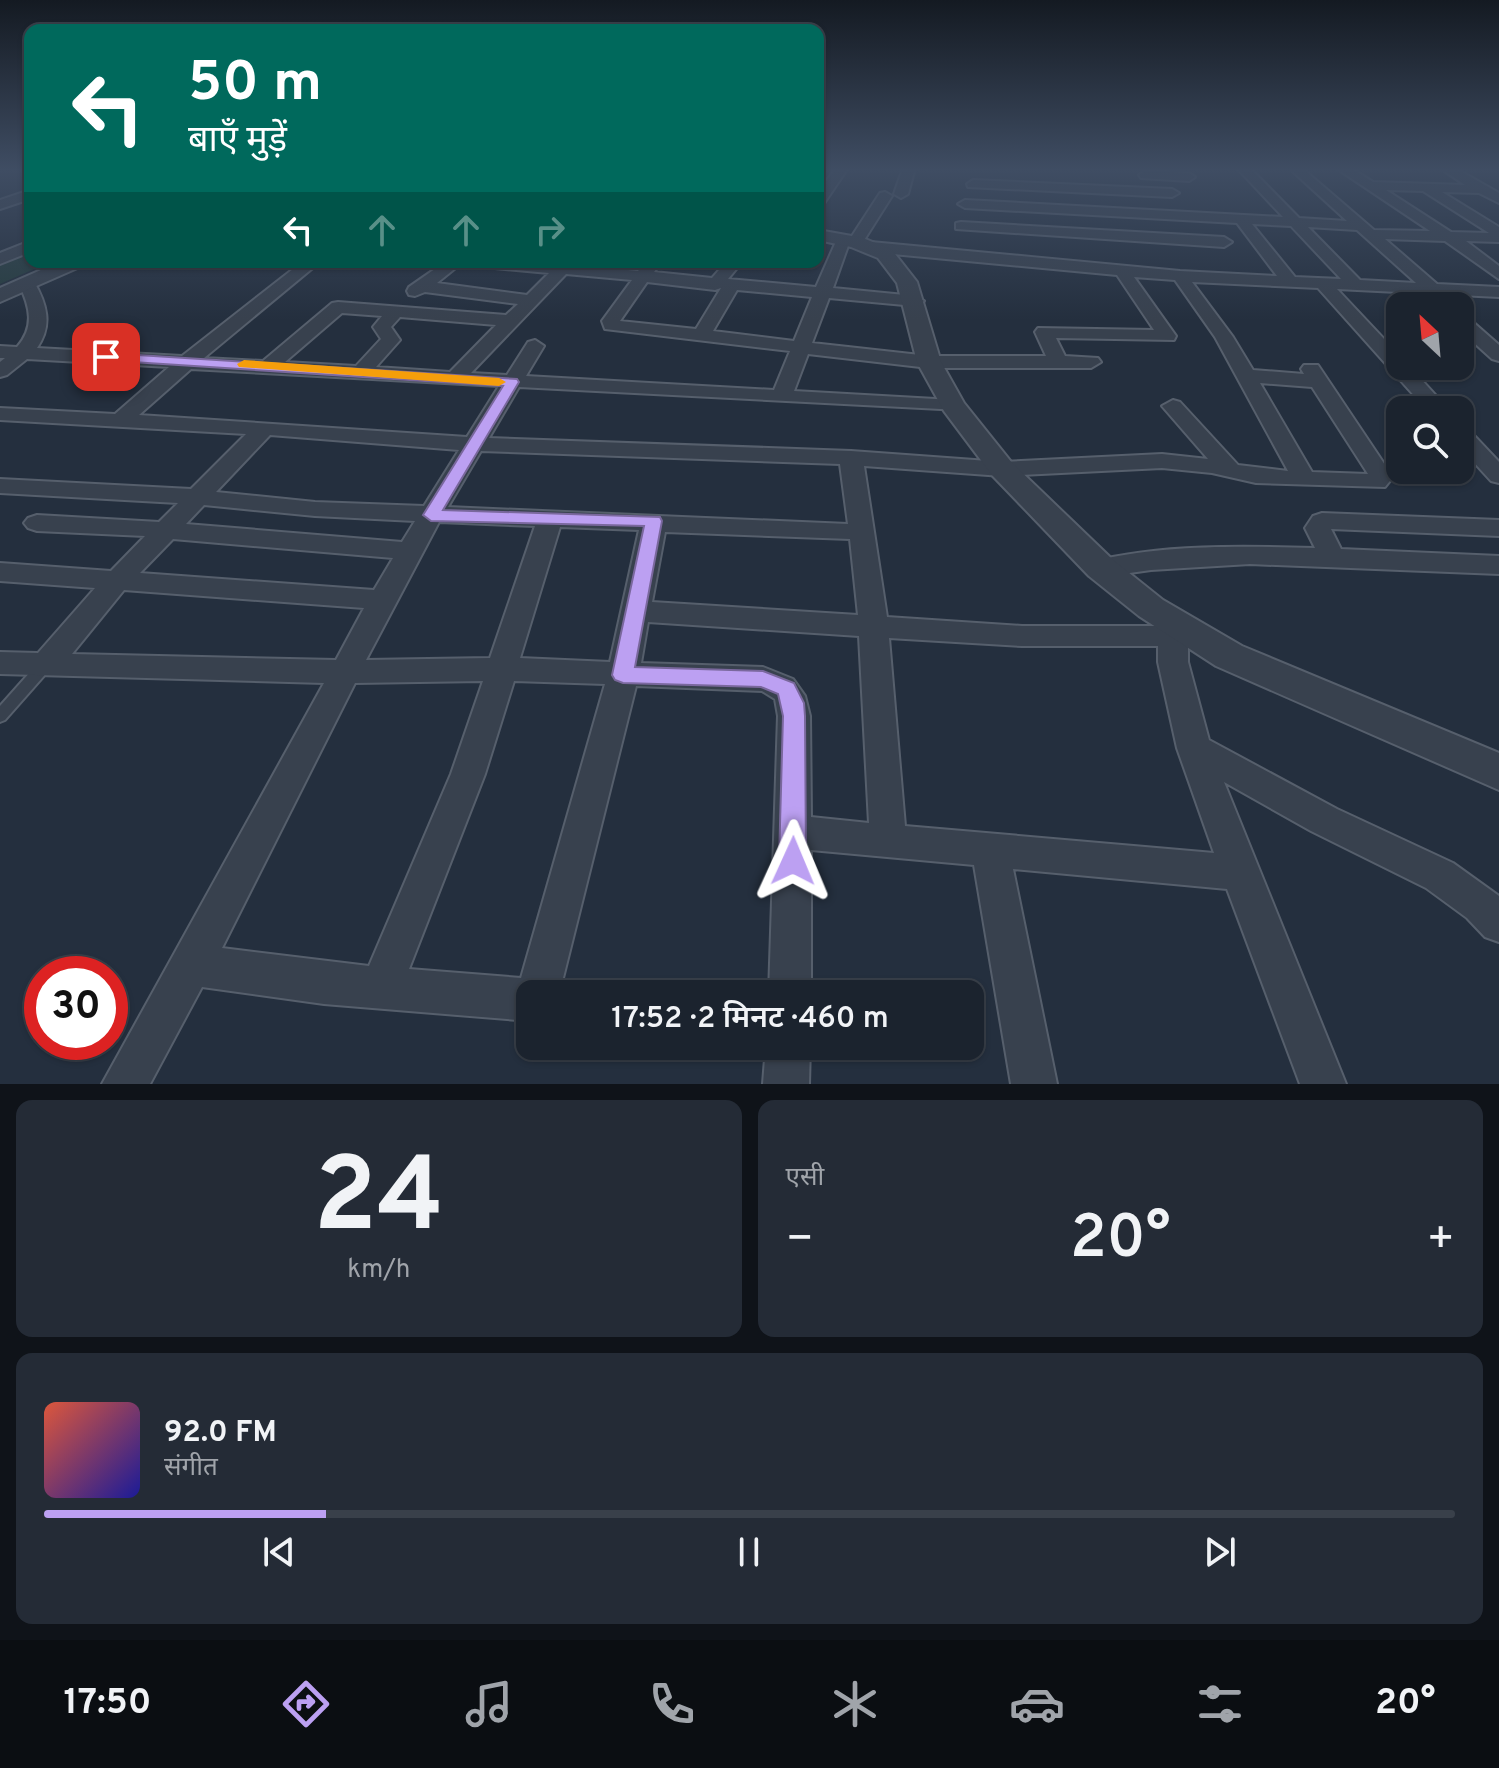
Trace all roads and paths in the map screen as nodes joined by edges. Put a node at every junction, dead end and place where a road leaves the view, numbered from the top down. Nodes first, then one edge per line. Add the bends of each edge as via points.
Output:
1 (1240, 218) edge
2 (866, 219) edge
3 (962, 219) edge
4 (1145, 219) edge
5 (1251, 219) edge
6 (1293, 219) edge
7 (1354, 219) edge
8 (1418, 219) edge
9 (1473, 219) edge
10 (1295, 221) junction
11 (961, 226) junction
12 (1367, 230) junction
13 (1441, 234) junction
14 (1499, 236) edge
15 (1160, 238) junction
16 (847, 241) edge
17 (1224, 242) dead end
18 (24, 249) edge
19 (956, 256) junction
20 (0, 259) edge
21 (62, 268) edge
22 (304, 268) edge
23 (446, 268) edge
24 (562, 268) edge
25 (615, 268) edge
26 (731, 268) edge
27 (649, 270) edge
28 (1123, 272) junction
29 (1499, 274) edge
30 (1180, 276) junction
31 (1289, 280) junction
32 (1322, 282) junction
33 (1354, 283) junction
34 (27, 284) junction
35 (421, 286) junction
36 (723, 286) junction
37 (1427, 287) junction
38 (1432, 292) edge
39 (1497, 293) edge
40 (821, 295) junction
41 (0, 296) edge
42 (530, 300) junction
43 (915, 301) junction
44 (393, 311) junction
45 (508, 321) junction
46 (1474, 333) edge
47 (701, 337) junction
48 (535, 346) dead end
49 (800, 348) junction
50 (0, 352) edge
51 (25, 353) junction
52 (1499, 355) edge
53 (188, 361) junction
54 (929, 362) junction
55 (1091, 362) dead end
56 (1059, 363) junction
57 (270, 365) junction
58 (0, 371) edge
59 (361, 372) junction
60 (1247, 376) junction
61 (453, 380) junction
62 (512, 382) junction
63 (783, 394) junction
64 (1425, 396) edge
65 (953, 406) junction
66 (1173, 406) dead end
67 (0, 414) edge
68 (120, 420) junction
69 (264, 428) junction
70 (1474, 443) edge
71 (474, 444) junction
72 (1474, 449) edge
73 (1499, 451) edge
74 (851, 458) junction
75 (1002, 469) junction
76 (1232, 472) junction
77 (1499, 476) edge
78 (1304, 479) junction
79 (0, 486) edge
80 (198, 497) junction
81 (431, 515) junction
82 (551, 517) junction
83 (654, 521) junction
84 (37, 523) dead end
85 (1499, 528) edge
86 (165, 530) junction
87 (861, 532) junction
88 (411, 551) junction
89 (1333, 558) junction
90 (1497, 566) edge
91 (1101, 568) junction
92 (0, 572) edge
93 (116, 582) junction
94 (383, 600) junction
95 (636, 611) junction
96 (873, 629) junction
97 (1180, 632) junction
98 (0, 663) edge
99 (45, 665) junction
100 (501, 669) junction
101 (347, 672) junction
102 (623, 675) junction
103 (0, 716) edge
104 (1194, 748) junction
105 (1499, 772) edge
106 (793, 832) junction
107 (888, 840) junction
108 (990, 850) junction
109 (1240, 873) junction
110 (1499, 923) edge
111 (193, 965) junction
112 (542, 980) edge
113 (790, 980) edge
114 (381, 987) junction
115 (516, 999) edge
116 (787, 1060) edge
117 (125, 1084) edge
118 (786, 1084) edge
119 (1034, 1084) edge
120 (1323, 1084) edge

1 - 31 street
2 - 16 street
3 - 11 street
4 - 15 street
5 - 10 street
6 - 10 street
7 - 12 street
8 - 13 street
9 - 14 street
10 - 12 street
10 - 33 street
11 - 15 street
11 - 19 street
12 - 13 street
12 - 37 street
13 - 14 street
13 - 29 street
15 - 17 street
16 - 19 street
16 - 40 street
16 - 43 street via 885,254
18 - 20 street
19 - 28 street
21 - 34 street
22 - 53 street
23 - 35 street
24 - 42 street
25 - 27 street
26 - 36 street
27 - 36 street
27 - 47 street via 611,325
28 - 30 street
28 - 56 street via 1167,336 1044,332
30 - 31 street
30 - 60 street
31 - 32 street
32 - 33 street
32 - 64 street
33 - 37 street
34 - 41 street
34 - 51 street via 40,314
35 - 42 street
35 - 44 street
36 - 40 street
36 - 47 street
37 - 38 street
37 - 39 street
40 - 43 street
40 - 49 street
42 - 45 street
43 - 54 street
44 - 45 street
44 - 57 street via 334,308
44 - 59 street via 382,327 391,340
45 - 61 street
46 - 52 street
47 - 49 street
48 - 62 street
49 - 54 street
49 - 63 street
50 - 51 street
51 - 53 street
51 - 58 street
53 - 57 street
53 - 68 street
54 - 56 street
54 - 65 street
55 - 56 street
57 - 59 street
59 - 61 street
60 - 78 street
60 - 78 street via 1315,375 1381,477 1367,483
61 - 62 street
62 - 63 street
62 - 71 street
63 - 65 street
65 - 75 street
66 - 76 street
67 - 68 street
68 - 69 street
69 - 71 street
69 - 80 street
70 - 73 street
71 - 74 street
71 - 81 street
72 - 77 street
74 - 75 street
74 - 87 street
75 - 76 street via 1162,461
75 - 91 street
76 - 78 street
79 - 80 street
80 - 81 street
80 - 86 street
81 - 82 street
81 - 88 street
82 - 83 street
82 - 100 street
83 - 87 street
83 - 95 street
84 - 86 street
85 - 89 street via 1322,521 1318,528
86 - 88 street
86 - 93 street
87 - 96 street
88 - 94 street
89 - 90 street
89 - 91 street via 1231,554
91 - 97 street
92 - 93 street
93 - 94 street
93 - 99 street
94 - 101 street
95 - 96 street
95 - 102 street
96 - 97 street via 1022,636
96 - 107 street
97 - 104 street via 1173,662
97 - 105 street
98 - 99 street
99 - 101 street
99 - 103 lane
100 - 101 street
100 - 102 street
100 - 114 street via 468,774
101 - 111 street
102 - 106 street via 763,679 786,689 794,716
102 - 112 street
104 - 109 street
104 - 110 street via 1460,887
106 - 107 street
106 - 113 street
107 - 108 street
108 - 109 street
108 - 119 street
109 - 120 street
111 - 114 street
111 - 117 street
114 - 115 street
116 - 118 street

